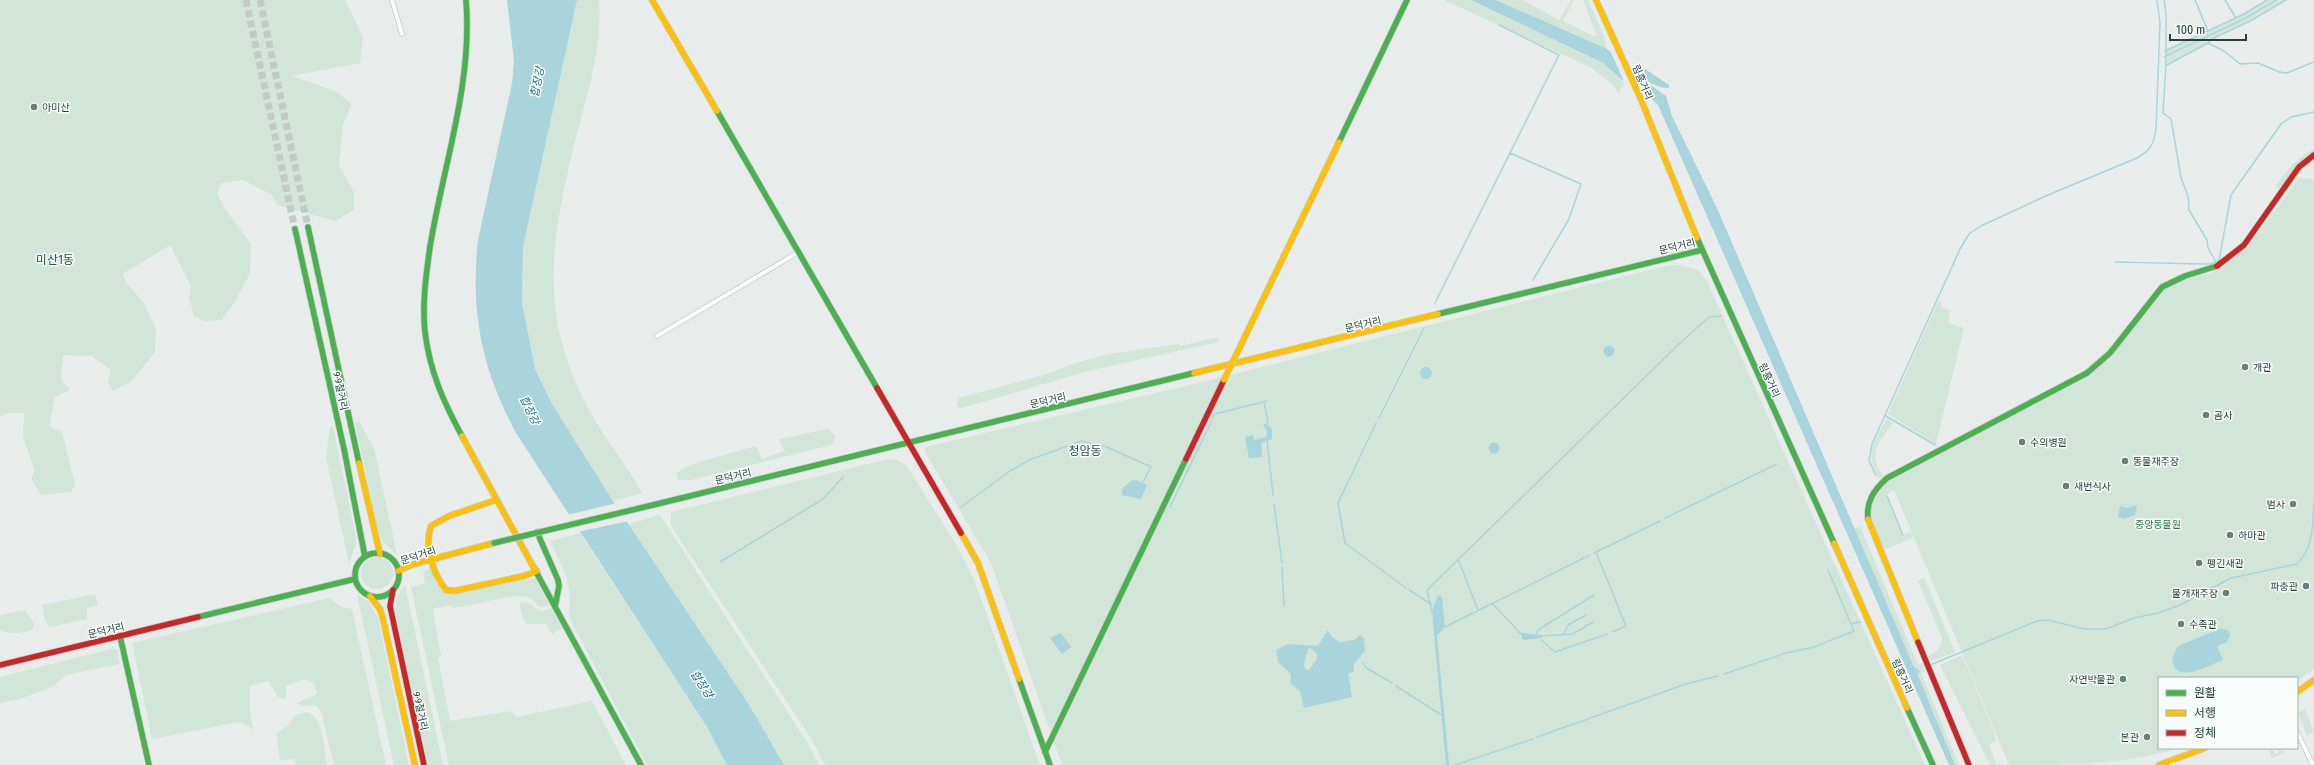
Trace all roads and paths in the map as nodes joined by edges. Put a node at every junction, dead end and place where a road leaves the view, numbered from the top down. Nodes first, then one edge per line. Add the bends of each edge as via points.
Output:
1 (392, 0) edge
2 (466, 0) edge
3 (652, 0) edge
4 (1407, 0) edge
5 (1596, 0) edge
6 (402, 34) dead end
7 (2314, 155) edge
8 (308, 227) tunnel mouth
9 (295, 229) tunnel mouth
10 (1702, 250) junction
11 (797, 253) junction
12 (657, 336) dead end
13 (908, 442) junction
14 (496, 500) junction
15 (537, 532) junction
16 (380, 554) junction
17 (365, 557) junction
18 (432, 559) junction
19 (398, 571) junction
20 (537, 571) junction
21 (355, 579) junction
22 (393, 590) junction
23 (370, 596) junction
24 (555, 607) junction
25 (120, 636) junction
26 (0, 665) edge
27 (2314, 680) edge
28 (2298, 691) edge
29 (2298, 734) edge
30 (2203, 749) edge
31 (1045, 752) junction
32 (2173, 763) edge
33 (149, 765) edge
34 (415, 765) edge
35 (424, 765) edge
36 (641, 765) edge
37 (1050, 765) edge
38 (1933, 765) edge
39 (1969, 765) edge
40 (2159, 765) edge
41 (2313, 765) edge

1 - 6 street
2 - 14 main road via 469,32 465,71 436,221 424,308 429,357 442,399
3 - 11 main road
4 - 31 main road, bridge
5 - 10 main road, 림흥거리 via 1640,97
7 - 39 main road via 2299,167 2244,245 2214,268 2185,276 2162,287 2110,353 2086,373 1887,478 1874,490 1867,508 1871,529
8 - 16 main road, 9·9절거리
9 - 17 main road, 9·9절거리 via 344,449
10 - 13 main road, 문덕거리
10 - 38 main road, 림흥거리
11 - 12 street
11 - 13 main road
13 - 15 main road, 문덕거리, bridge
13 - 31 main road via 978,563
14 - 18 main road via 449,516 431,526 427,537
14 - 20 main road
15 - 18 main road, 문덕거리, bridge
15 - 24 main road via 558,580
16 - 17 main road
16 - 19 main road via 392,559
17 - 21 main road via 357,567
18 - 19 main road, 문덕거리
18 - 20 main road via 438,580 446,590 454,591
19 - 22 main road via 399,578
20 - 24 main road
21 - 23 main road via 360,590
21 - 25 main road, 문덕거리
22 - 23 main road via 382,596
22 - 35 main road, 9·9절거리 via 390,606
23 - 34 main road, 9·9절거리 via 383,618
24 - 36 main road
25 - 26 main road, 문덕거리
25 - 33 main road
27 - 28 main road
29 - 41 street
30 - 32 main road
31 - 37 main road
32 - 40 main road

